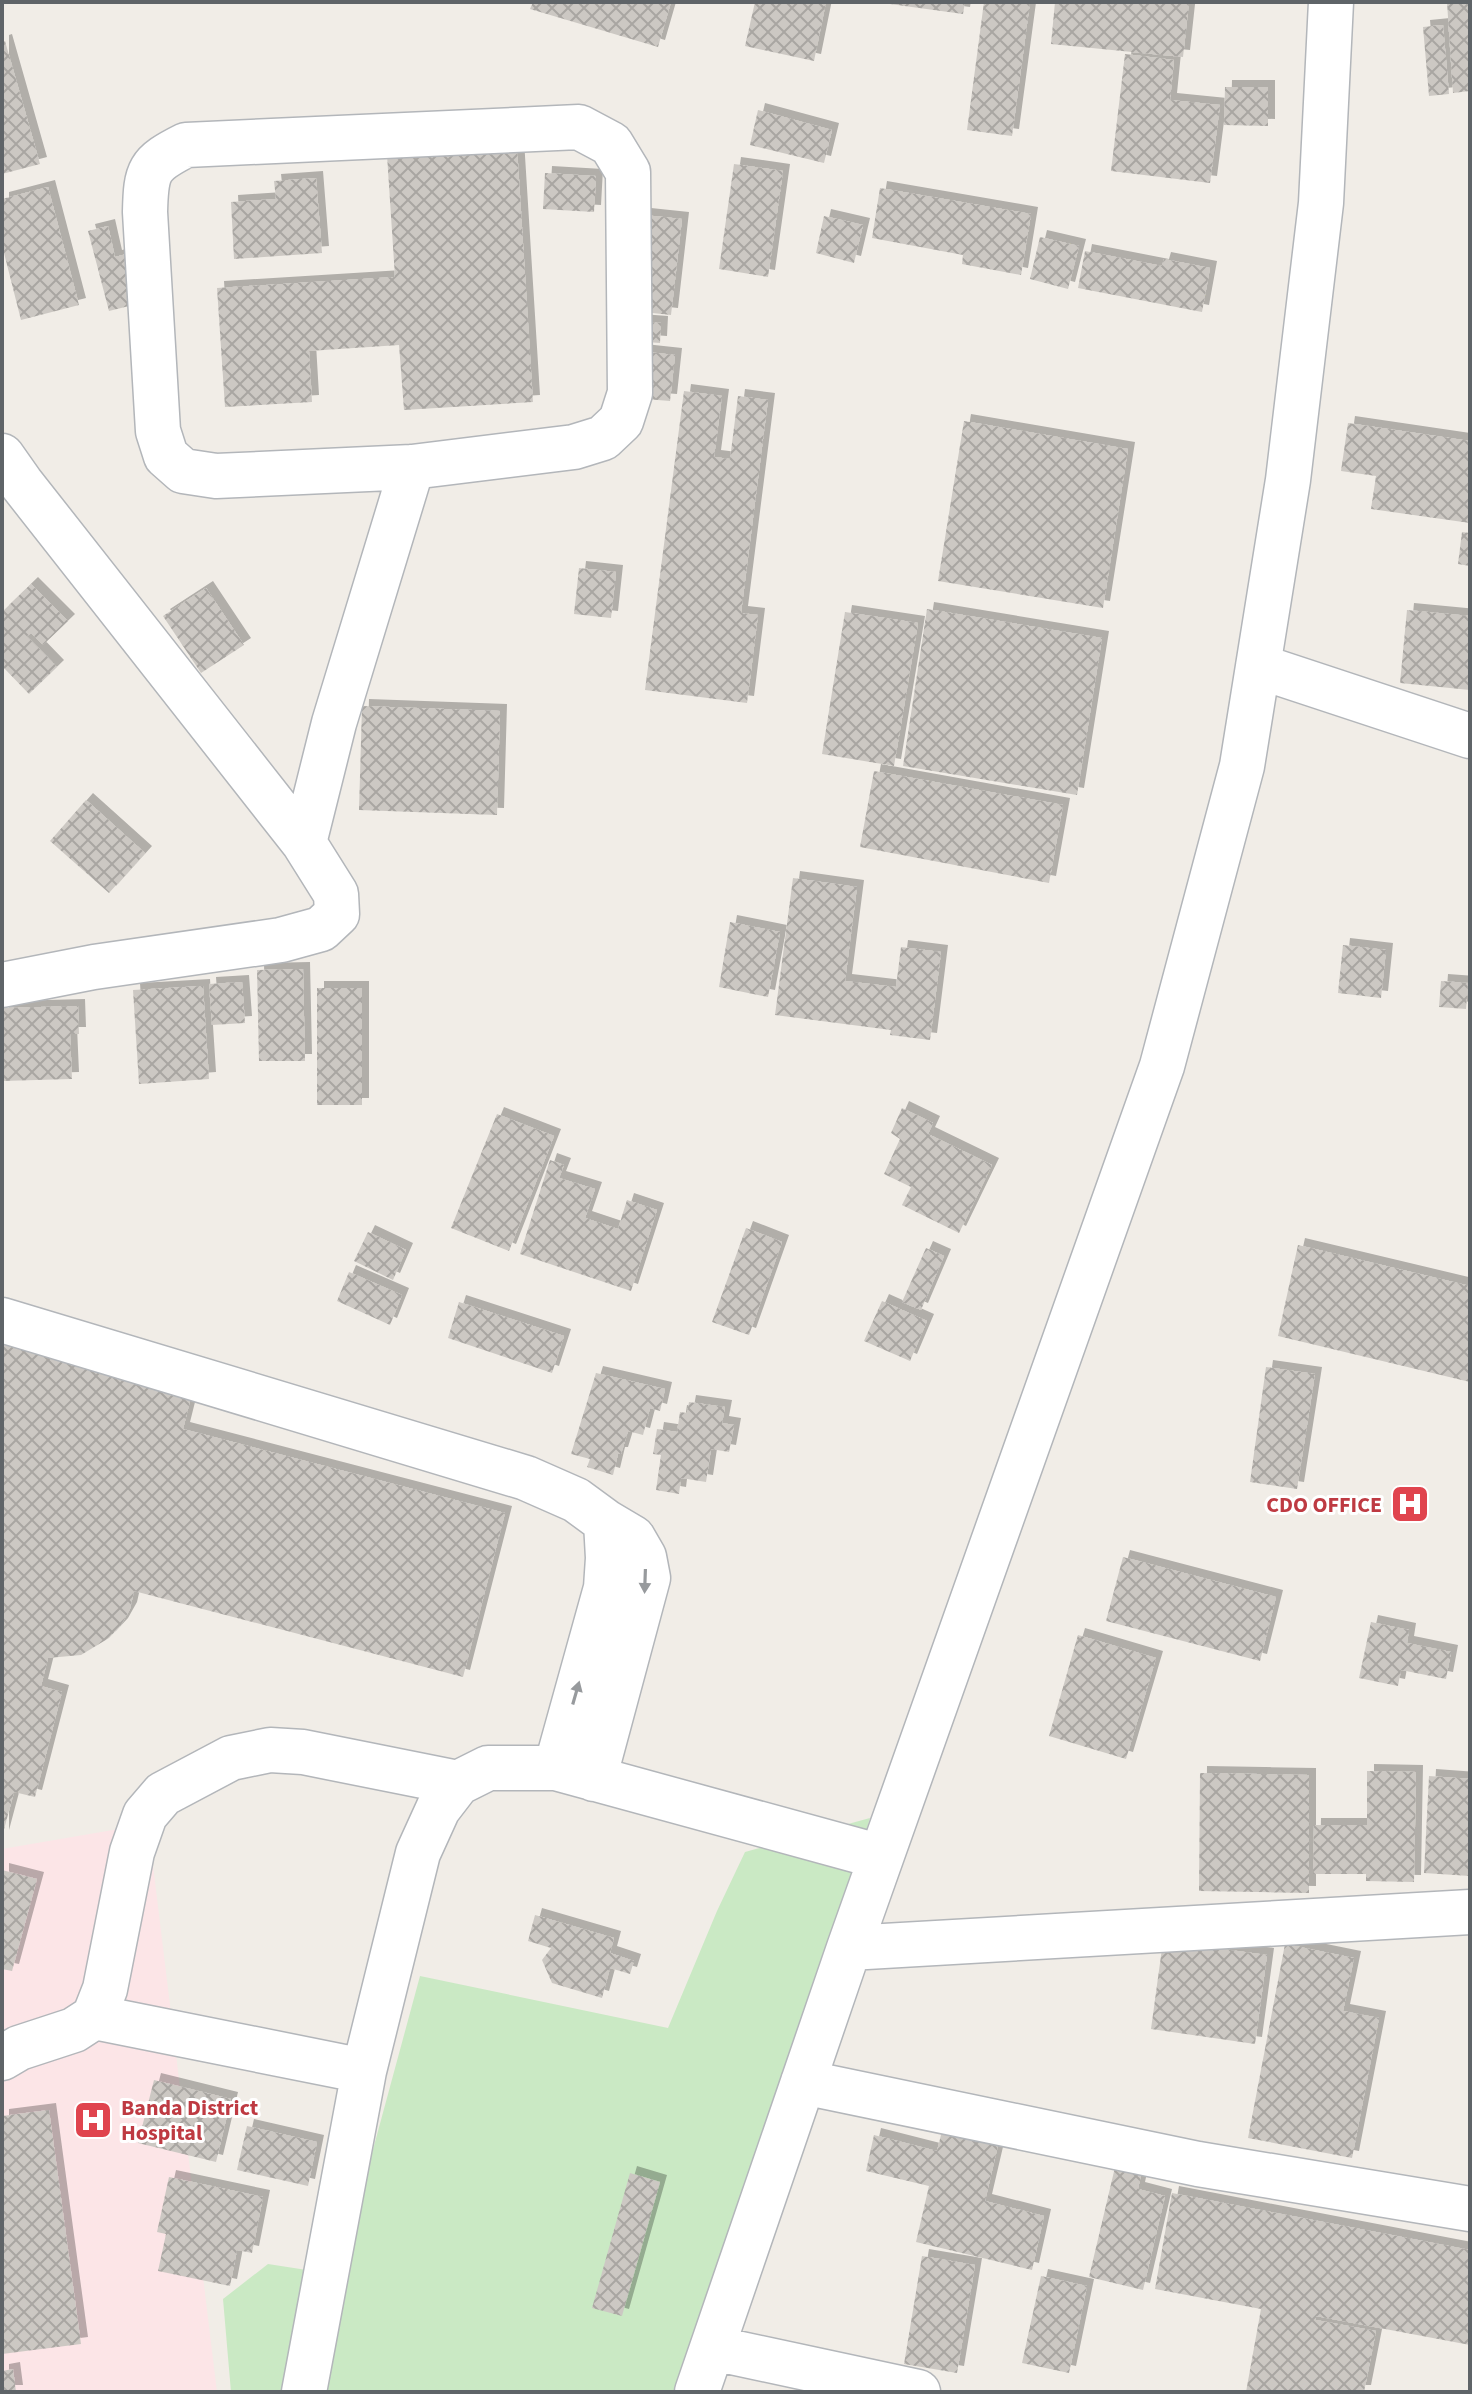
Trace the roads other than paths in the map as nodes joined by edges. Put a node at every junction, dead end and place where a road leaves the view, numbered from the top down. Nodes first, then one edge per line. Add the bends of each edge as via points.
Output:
1 (1331, 2) edge
2 (2, 456) edge
3 (412, 467) junction
4 (1258, 666) junction
5 (1470, 736) edge
6 (304, 843) junction
7 (2, 985) edge
8 (2, 1320) edge
9 (575, 1774) junction
10 (458, 1783) junction
11 (881, 1857) junction
12 (1470, 1912) edge
13 (849, 1948) junction
14 (94, 2017) junction
15 (2, 2058) edge
16 (364, 2071) junction
17 (803, 2082) junction
18 (1470, 2209) edge
19 (713, 2348) junction
20 (304, 2392) edge
21 (697, 2392) edge
22 (918, 2392) edge

1 - 4 street via 1321,203 1288,480
2 - 6 street
3 - 3 street via 574,447 603,438 621,421 630,393 628,172 611,144 579,127 186,145 160,158 146,180 145,212 158,431 166,456 183,471 216,476
3 - 6 street via 334,723
4 - 5 street
4 - 11 street via 1242,766 1162,1066
6 - 7 street via 336,894 337,914 321,929
8 - 9 street via 526,1478 576,1500 633,1538 648,1578
9 - 10 street via 488,1768
9 - 11 street
10 - 14 street via 270,1750 231,1758 163,1794 145,1815 132,1852 105,1989
10 - 16 street via 438,1809 418,1853
11 - 13 street
12 - 13 street
13 - 17 street
14 - 15 street
14 - 16 street
16 - 20 street
17 - 18 street via 1198,2164
17 - 19 street
19 - 21 street
19 - 22 street

